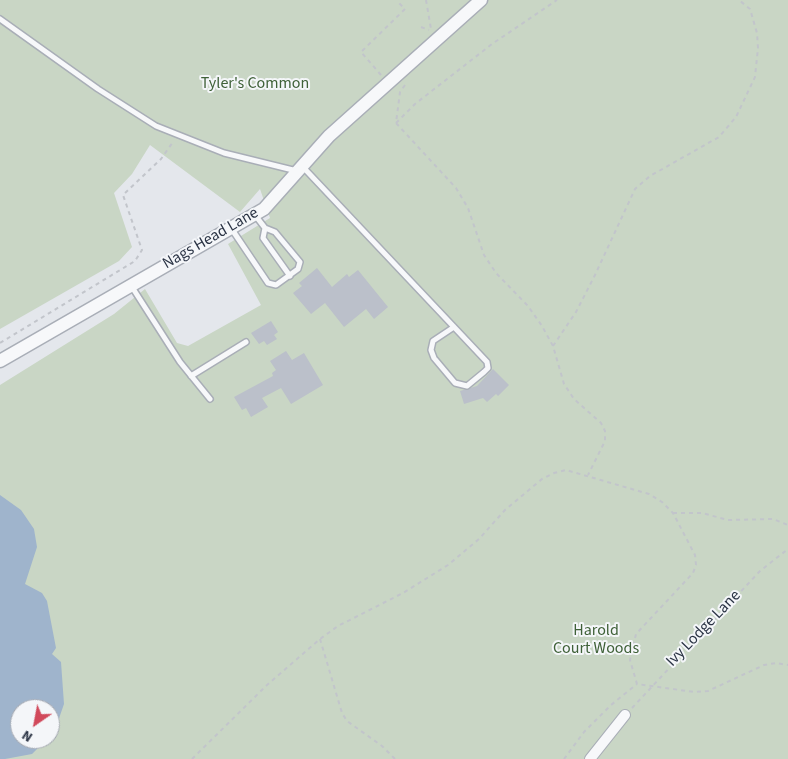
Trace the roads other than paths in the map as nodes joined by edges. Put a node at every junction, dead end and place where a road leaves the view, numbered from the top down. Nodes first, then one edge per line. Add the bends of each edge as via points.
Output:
1 (481, 0) edge
2 (0, 19) edge
3 (299, 168) junction
4 (255, 214) junction
5 (231, 227) junction
6 (265, 228) junction
7 (290, 276) junction
8 (131, 285) junction
9 (454, 327) junction
10 (246, 342) dead end
11 (0, 361) edge
12 (191, 376) junction
13 (210, 399) dead end
14 (625, 715) road end
15 (590, 759) edge

1 - 3 street, Nags Head Lane via 387,82
2 - 3 lane via 156,126 224,153
3 - 4 street, Nags Head Lane via 264,209
3 - 9 lane
4 - 5 street, Nags Head Lane
4 - 6 lane
5 - 7 lane via 268,283 276,285
5 - 8 street, Nags Head Lane
6 - 7 lane via 263,238
6 - 7 lane via 275,232 300,262
8 - 11 street, Nags Head Lane
8 - 12 lane
9 - 9 lane via 488,364 484,372 467,386 455,383 431,350 433,341
10 - 12 lane
12 - 13 lane
14 - 15 street

